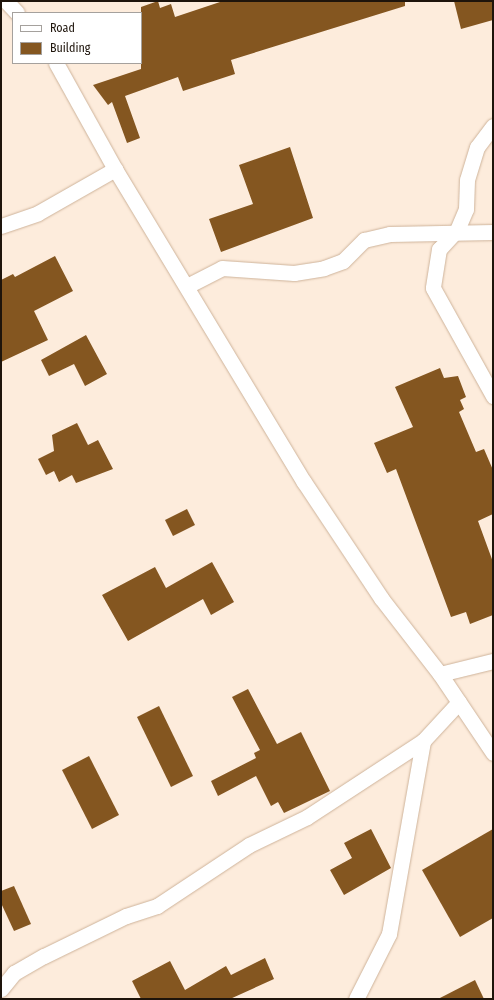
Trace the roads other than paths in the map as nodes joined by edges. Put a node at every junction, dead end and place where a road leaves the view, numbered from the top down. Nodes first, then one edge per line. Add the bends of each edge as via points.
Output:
1 (23, 1) edge
2 (11, 7) edge
3 (57, 64) edge
4 (493, 126) edge
5 (115, 169) junction
6 (1, 226) edge
7 (457, 230) junction
8 (493, 232) edge
9 (187, 286) junction
10 (493, 396) edge
11 (493, 661) edge
12 (440, 674) junction
13 (459, 702) junction
14 (423, 741) junction
15 (493, 753) edge
16 (1, 989) edge
17 (356, 999) edge

1 - 2 street
3 - 5 street
4 - 7 street via 476,147 467,180 466,210
5 - 6 street via 38,213
5 - 9 street
7 - 8 street
7 - 9 street via 390,234 364,240 343,261 294,273 222,268
7 - 10 street via 440,249 433,288
9 - 12 street via 304,482 381,598
11 - 12 street
12 - 13 street
13 - 14 street
13 - 15 street
14 - 16 street via 307,817 249,844 157,906 126,916 44,956 14,973
14 - 17 street via 389,934

